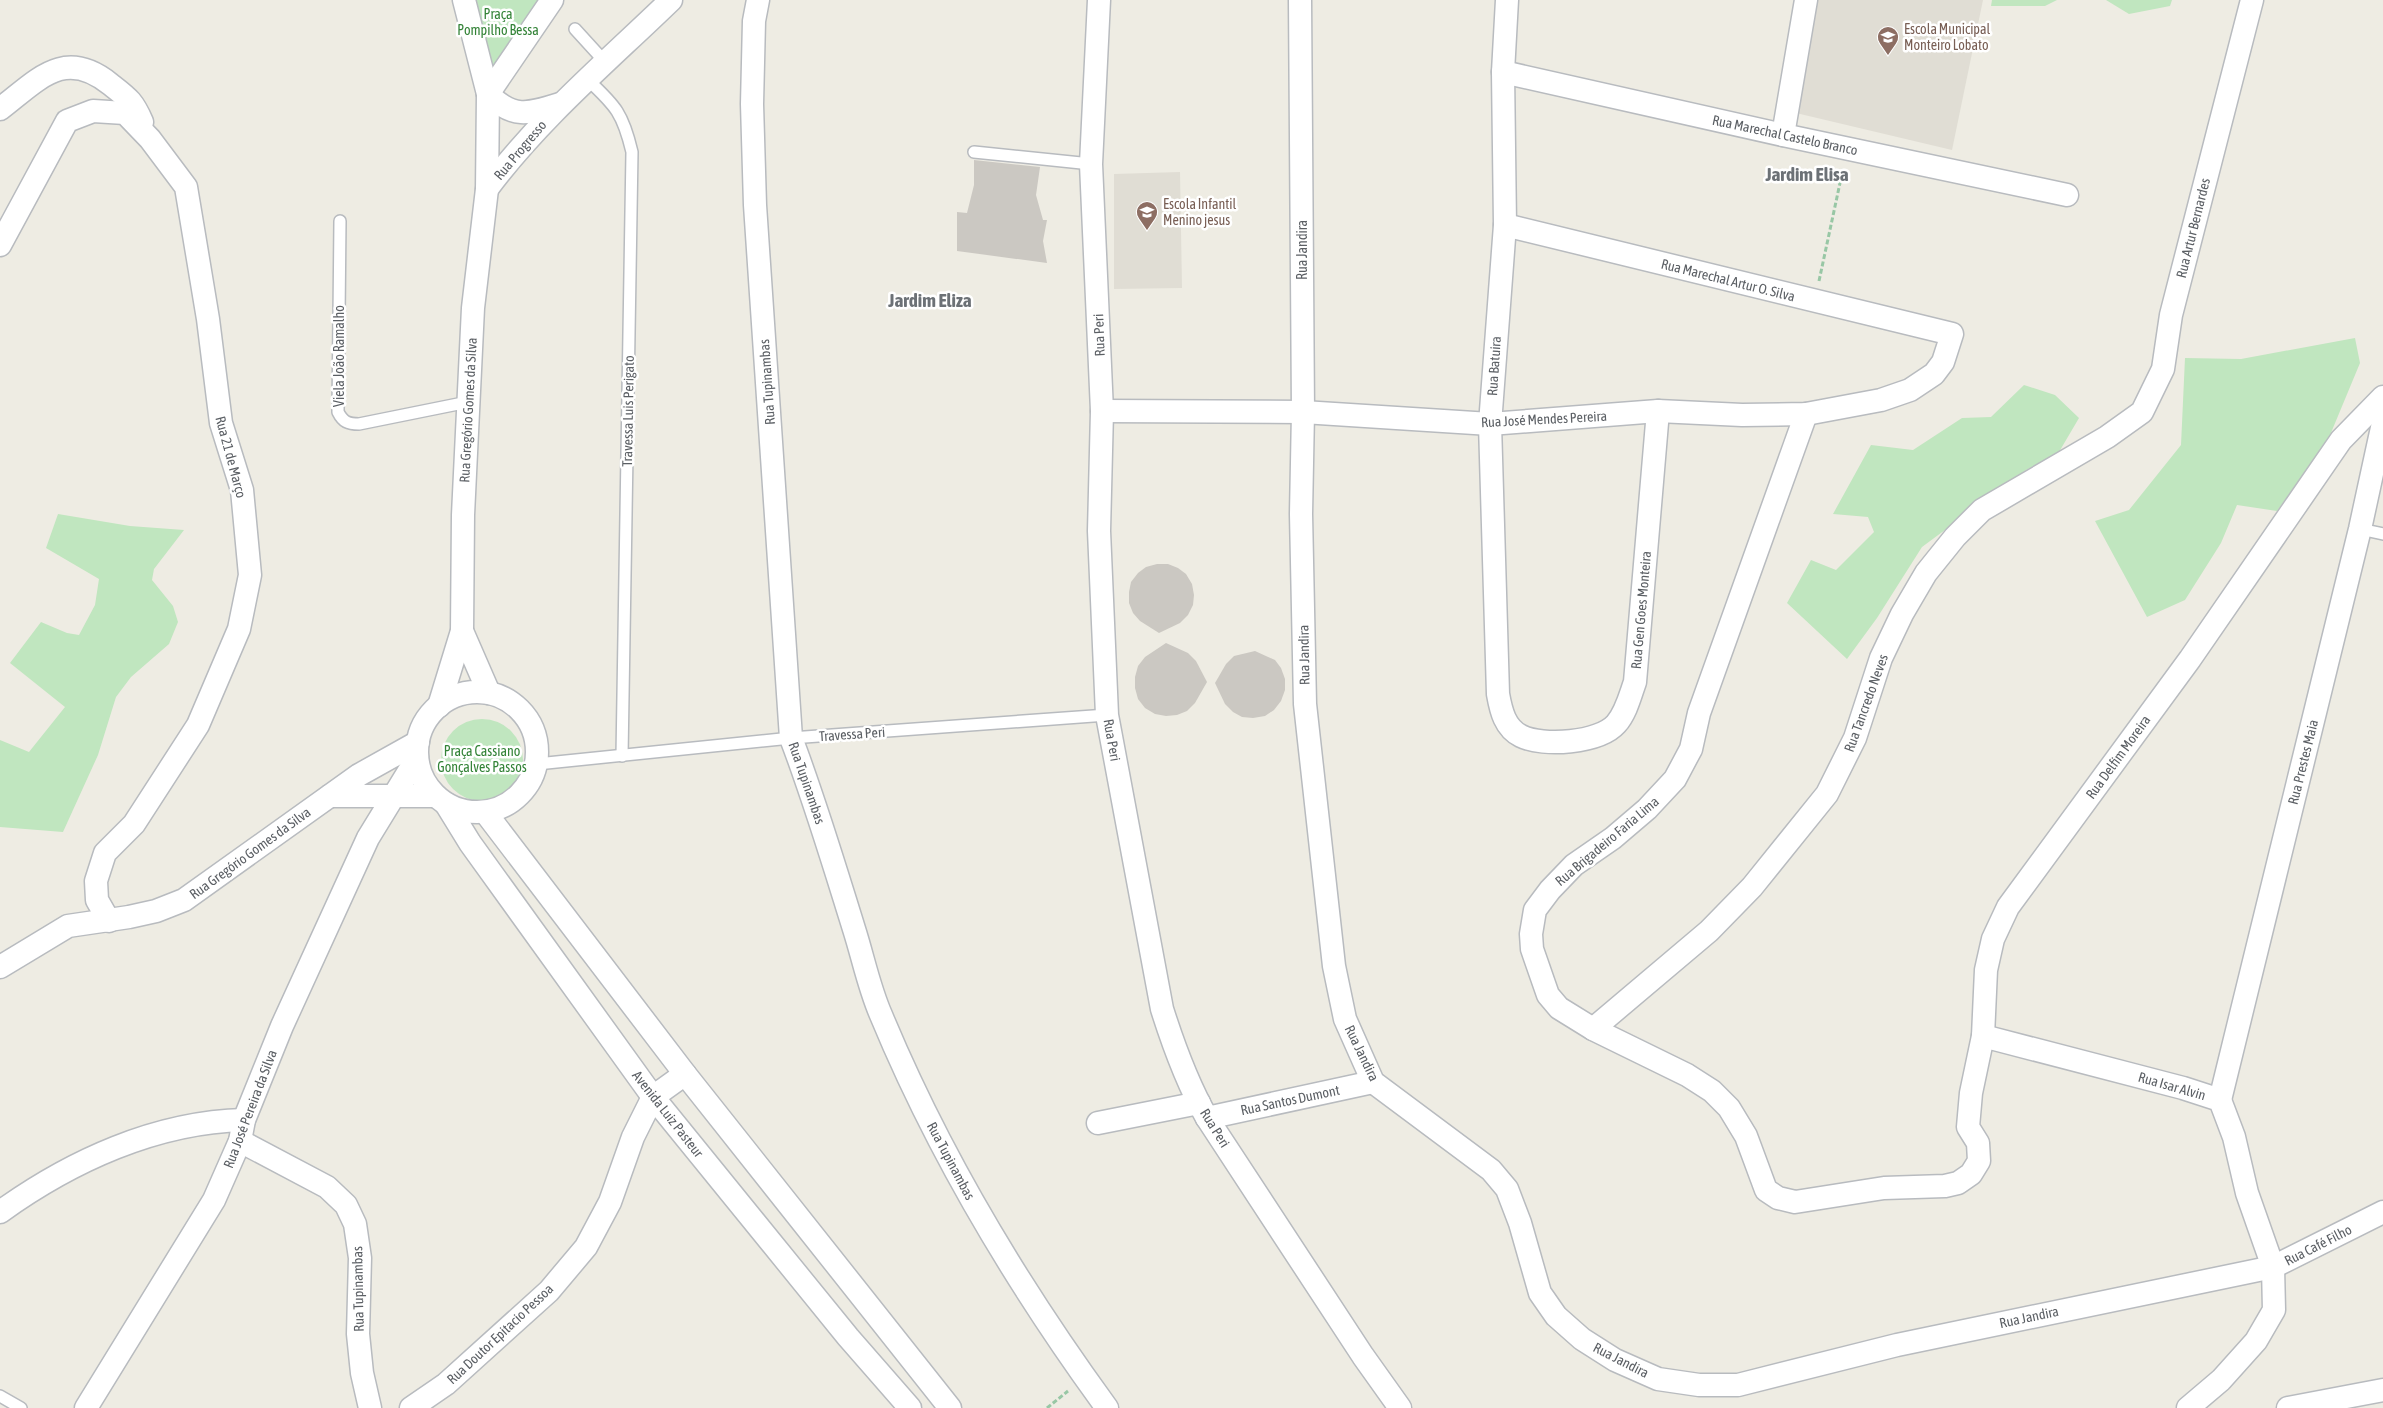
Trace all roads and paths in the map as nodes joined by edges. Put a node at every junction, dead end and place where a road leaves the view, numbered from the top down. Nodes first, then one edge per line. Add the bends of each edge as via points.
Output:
1 (464, 0) edge
2 (552, 0) edge
3 (672, 0) edge
4 (758, 0) edge
5 (1099, 0) edge
6 (1300, 0) edge
7 (1506, 0) edge
8 (1806, 0) edge
9 (2252, 0) edge
10 (574, 30) dead end
11 (606, 63) junction
12 (1503, 72) junction
13 (588, 80) junction
14 (488, 94) junction
15 (562, 104) junction
16 (0, 109) edge
17 (1783, 135) junction
18 (150, 139) junction
19 (1848, 148) junction
20 (974, 152) dead end
21 (1091, 164) junction
22 (486, 189) junction
23 (2067, 194) dead end
24 (340, 220) dead end
25 (1504, 225) junction
26 (0, 245) edge
27 (1815, 301) junction
28 (1952, 334) joint
29 (2383, 397) edge
30 (468, 402) junction
31 (1102, 411) junction
32 (1658, 411) junction
33 (1303, 412) junction
34 (1806, 414) junction
35 (2383, 423) edge
36 (1490, 424) junction
37 (2107, 437) joint
38 (2360, 529) junction
39 (2383, 534) edge
40 (462, 631) junction
41 (489, 693) junction
42 (439, 706) junction
43 (1107, 715) junction
44 (791, 738) junction
45 (1540, 741) joint
46 (418, 750) junction
47 (622, 756) junction
48 (537, 764) junction
49 (330, 796) junction
50 (392, 797) junction
51 (440, 800) junction
52 (485, 812) junction
53 (109, 920) junction
54 (0, 967) edge
55 (1593, 1029) junction
56 (1983, 1036) junction
57 (685, 1074) junction
58 (1373, 1082) junction
59 (653, 1097) junction
60 (2220, 1100) junction
61 (1203, 1110) junction
62 (1098, 1123) dead end
63 (242, 1130) junction
64 (1979, 1161) joint
65 (2, 1205) edge
66 (2383, 1212) edge
67 (2273, 1267) junction
68 (1085, 1378) junction
69 (2383, 1390) edge
70 (0, 1396) edge
71 (2354, 1401) edge
72 (21, 1408) edge
73 (86, 1408) edge
74 (370, 1408) edge
75 (411, 1408) edge
76 (910, 1408) edge
77 (950, 1408) edge
78 (1047, 1408) edge
79 (1107, 1408) edge
80 (1400, 1408) edge
81 (2188, 1408) edge
82 (2288, 1408) edge

1 - 14 street, Rua Progresso
2 - 14 street
3 - 11 street, Rua Progresso
4 - 44 street, Rua Tupinambas via 754,21 752,104 755,205
5 - 21 street, Rua Peri
6 - 33 street, Rua Jandira
7 - 12 street, Rua Batuira
8 - 17 street
9 - 37 street, Rua Artur Bernardes via 2171,315 2163,369 2142,412
10 - 11 lane
11 - 13 street, Rua Progresso
12 - 17 street, Rua Marechal Castelo Branco
12 - 25 street, Rua Batuira
13 - 15 street, Rua Progresso
13 - 47 lane, Travessa Luis Perigato via 614,105 627,129 632,152
14 - 15 street via 504,108 518,113
14 - 22 street, Rua Progresso
15 - 22 street, Rua Progresso via 513,155
16 - 18 street via 46,75 70,66 101,77 134,103
17 - 19 street, Rua Marechal Castelo Branco
18 - 26 street, Rua 21 de Março via 125,113 93,111 68,121
18 - 53 street, Rua 21 de Março via 186,186 221,423 242,490 250,575 239,630 198,725 134,824 105,853 96,881 97,900
19 - 23 street, Rua Marechal Castelo Branco
19 - 27 path
20 - 21 lane
21 - 31 street, Rua Peri
22 - 30 street, Rua Gregório Gomes da Silva via 473,308
24 - 30 lane, Viela João Ramalho via 338,412 342,420 359,424
25 - 27 street, Rua Marechal Artur O. Silva
25 - 36 street, Rua Batuira
27 - 28 street, Rua Marechal Artur O. Silva
28 - 34 street, Rua José Mendes Pereira via 1939,368 1910,390 1881,400
29 - 56 street, Rua Delfim Moreira via 2341,440 2190,659 2008,907 1993,939 1986,970
30 - 40 street, Rua Gregório Gomes da Silva via 462,515
31 - 33 street, Rua José Mendes Pereira
31 - 43 street, Rua Peri via 1099,531
32 - 34 street, Rua José Mendes Pereira
32 - 36 street, Rua José Mendes Pereira
32 - 45 street, Rua Gen Goes Monteira via 1636,672 1630,698 1616,725 1598,735 1578,740
33 - 36 street, Rua José Mendes Pereira
33 - 58 street, Rua Jandira via 1301,514 1308,733 1334,966 1345,1020
34 - 55 street, Rua Brigadeiro Faria Lima via 1702,704 1691,749 1676,779 1620,832 1574,865 1535,910 1532,949 1548,995 1559,1008
35 - 38 street, Rua Prestes Maia
36 - 45 street, Rua Batuira via 1498,694 1507,723 1521,736
37 - 55 street, Rua Tancredo Neves via 1982,510 1955,537 1926,573 1902,614 1882,658 1855,738 1827,794 1746,894 1708,931
38 - 39 lane
38 - 60 street, Rua Prestes Maia
40 - 41 street, Rua Gregório Gomes da Silva
40 - 42 street, Rua Gregório Gomes da Silva
41 - 42 street via 460,694
41 - 48 street via 511,701 524,713 533,728
42 - 46 street via 423,726
43 - 44 lane, Travessa Peri
43 - 61 street, Rua Peri via 1162,1009 1177,1056
44 - 47 lane, Travessa Peri
44 - 68 street, Rua Tupinambas via 880,1013 903,1064 948,1157 995,1240
46 - 49 street, Rua Gregório Gomes da Silva via 359,775
46 - 50 street, Rua José Pereira da Silva
46 - 51 street via 422,777
47 - 48 lane, Travessa Peri
48 - 52 street via 530,782 519,796 503,807
49 - 50 street via 364,794
49 - 53 street, Rua Gregório Gomes da Silva via 184,900 156,911
50 - 51 street
50 - 63 street, Rua José Pereira da Silva via 368,838 290,1009
51 - 52 street via 465,811
51 - 59 street, Avenida Luiz Pasteur
52 - 57 street
53 - 54 street, Rua Gregório Gomes da Silva via 68,926
55 - 64 street, Rua Brigadeiro Faria Lima via 1712,1091 1734,1115 1746,1136 1766,1190 1778,1198 1795,1202 1884,1188 1945,1186 1958,1183 1971,1174
56 - 60 street, Rua Isar Alvin
56 - 64 street, Rua Delfim Moreira via 1971,1092 1968,1127 1978,1144
57 - 59 street, Rua Doutor Epitacio Pessoa
57 - 77 street
58 - 61 street, Rua Santos Dumont
58 - 67 street, Rua Jandira via 1491,1170 1507,1189 1540,1293 1556,1316 1582,1340 1615,1360 1658,1379 1699,1386 1738,1384 1896,1345
59 - 75 street, Rua Doutor Epitacio Pessoa via 633,1137 610,1202 586,1247 549,1291 446,1384
59 - 76 street, Avenida Luiz Pasteur via 848,1337
60 - 67 street, Rua Isar Alvin
61 - 62 street, Rua Santos Dumont
61 - 80 street, Rua Peri
63 - 65 street, Rua Tupinambas via 212,1121 168,1129 79,1163
63 - 73 street, Rua José Pereira da Silva via 214,1200
63 - 74 street, Rua Tupinambas via 327,1187 346,1205 355,1224 360,1258 358,1334
66 - 67 street, Rua Café Filho
67 - 81 street, Rua Café Filho via 2274,1310 2256,1341 2221,1380
68 - 78 path
68 - 79 street, Rua Tupinambas
69 - 71 street
70 - 72 lane
71 - 82 street

